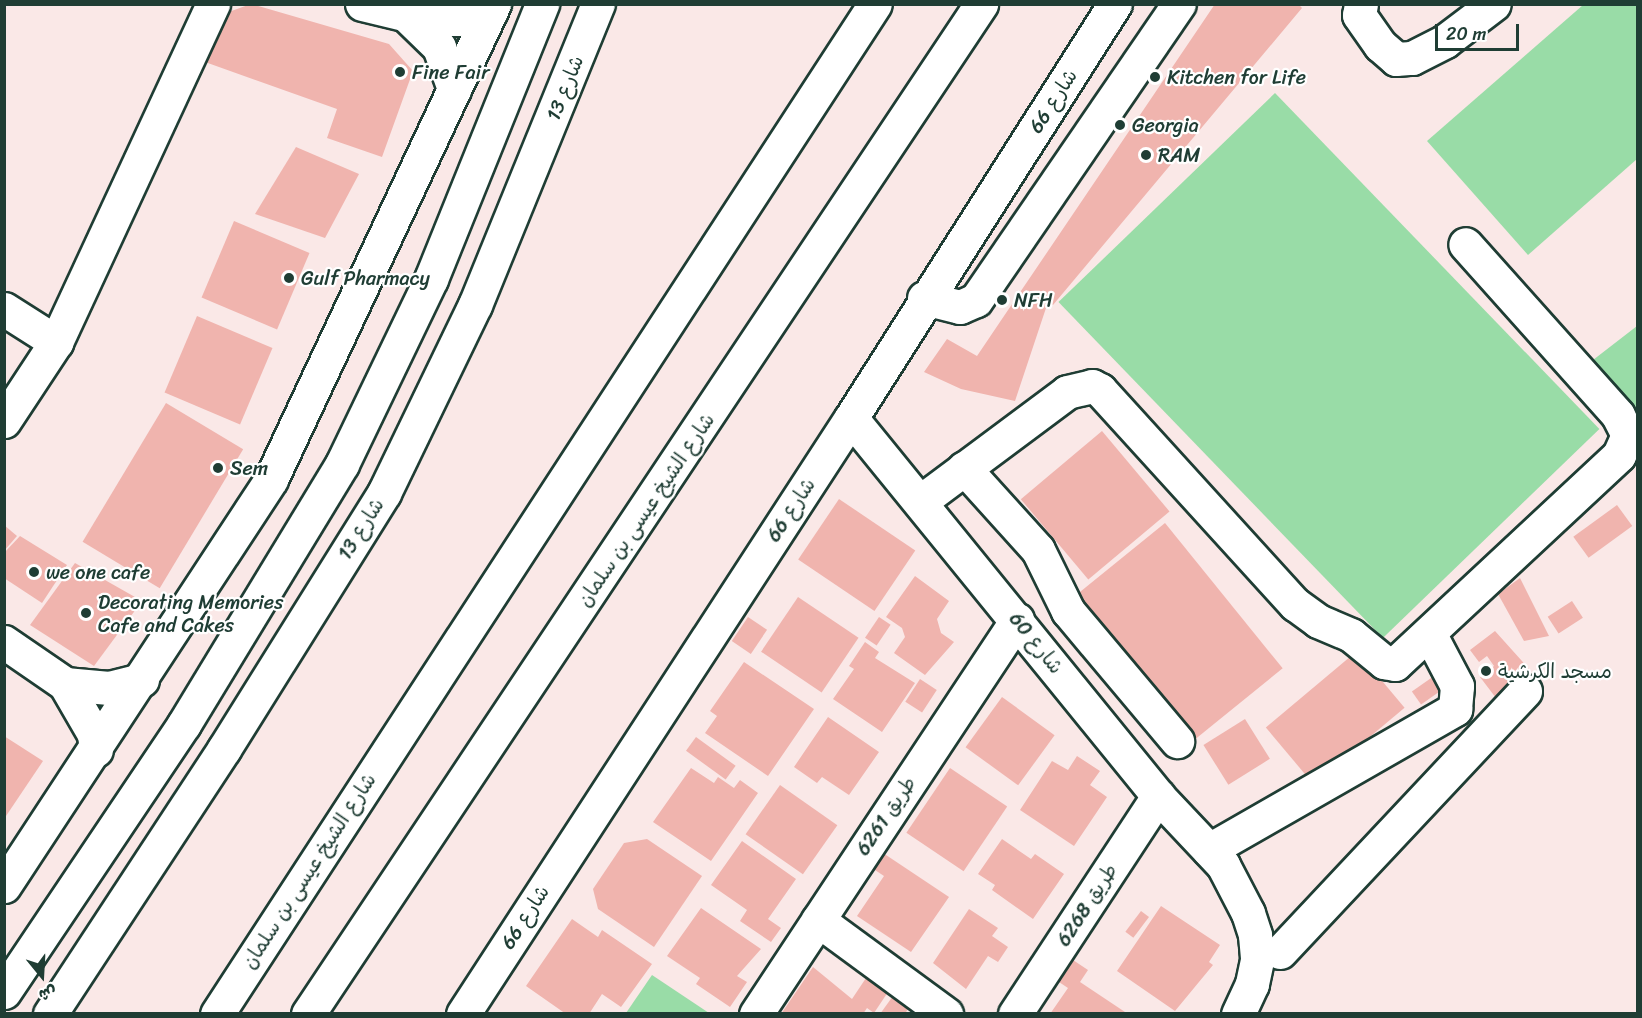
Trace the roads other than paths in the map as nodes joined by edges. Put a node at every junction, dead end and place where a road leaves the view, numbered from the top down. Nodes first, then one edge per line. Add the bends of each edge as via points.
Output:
1 (213, 4) edge
2 (362, 4) edge
3 (542, 4) edge
4 (598, 4) edge
5 (875, 4) edge
6 (981, 4) edge
7 (1115, 4) edge
8 (1179, 4) edge
9 (1361, 4) edge
10 (1494, 4) edge
11 (492, 8) edge
12 (408, 17) junction
13 (454, 89) junction
14 (1465, 244) dead end
15 (924, 298) junction
16 (4, 309) edge
17 (56, 342) junction
18 (851, 418) junction
19 (4, 421) edge
20 (964, 468) junction
21 (921, 501) junction
22 (1017, 620) junction
23 (1429, 633) junction
24 (4, 642) edge
25 (142, 680) junction
26 (65, 684) junction
27 (1525, 691) dead end
28 (1177, 741) dead end
29 (96, 750) junction
30 (1158, 795) junction
31 (1216, 857) junction
32 (4, 886) edge
33 (818, 920) junction
34 (1280, 952) junction
35 (4, 992) edge
36 (50, 1014) edge
37 (217, 1014) edge
38 (309, 1014) edge
39 (463, 1014) edge
40 (756, 1014) edge
41 (946, 1014) edge
42 (1015, 1014) edge
43 (1238, 1014) edge
44 (1252, 1014) edge

1 - 17 main road
2 - 12 main road
3 - 35 main road via 431,279 342,464 183,724
4 - 36 main road, شارع 13 via 475,305 384,493 224,749
5 - 37 main road, شارع الشيخ عيسى بن سلمان
6 - 38 main road, شارع الشيخ عيسى بن سلمان
7 - 15 main road, شارع 66
8 - 15 main road via 976,300 960,307
9 - 10 main road via 1359,15 1380,45 1396,59 1412,58 1445,41
11 - 12 main road via 449,20
11 - 13 main road
12 - 13 main road via 439,47
13 - 25 main road via 271,478
14 - 23 main road via 1618,415 1628,435 1619,455
15 - 18 main road, شارع 66
16 - 17 main road
17 - 19 main road
18 - 21 main road, شارع 60
18 - 39 main road, شارع 66
20 - 21 main road
20 - 23 main road via 1067,392 1092,386 1100,390 1306,613 1351,635 1389,664 1400,661
20 - 28 main road via 1038,550 1068,611
21 - 22 main road, شارع 60
22 - 30 main road, شارع 60
22 - 33 main road, طريق 6261
23 - 31 main road via 1457,686 1455,709
24 - 26 main road
25 - 26 main road via 109,688
25 - 29 main road
26 - 29 main road via 94,734
27 - 34 main road
29 - 32 main road
30 - 31 main road, شارع 60
30 - 42 main road, طريق 6268
31 - 34 main road, شارع 60 via 1245,880 1268,909 1279,937
31 - 43 main road, شارع 60 via 1248,913 1255,935 1257,960 1252,984
33 - 40 main road, طريق 6261
33 - 41 main road
34 - 44 main road, شارع 60 via 1274,981

